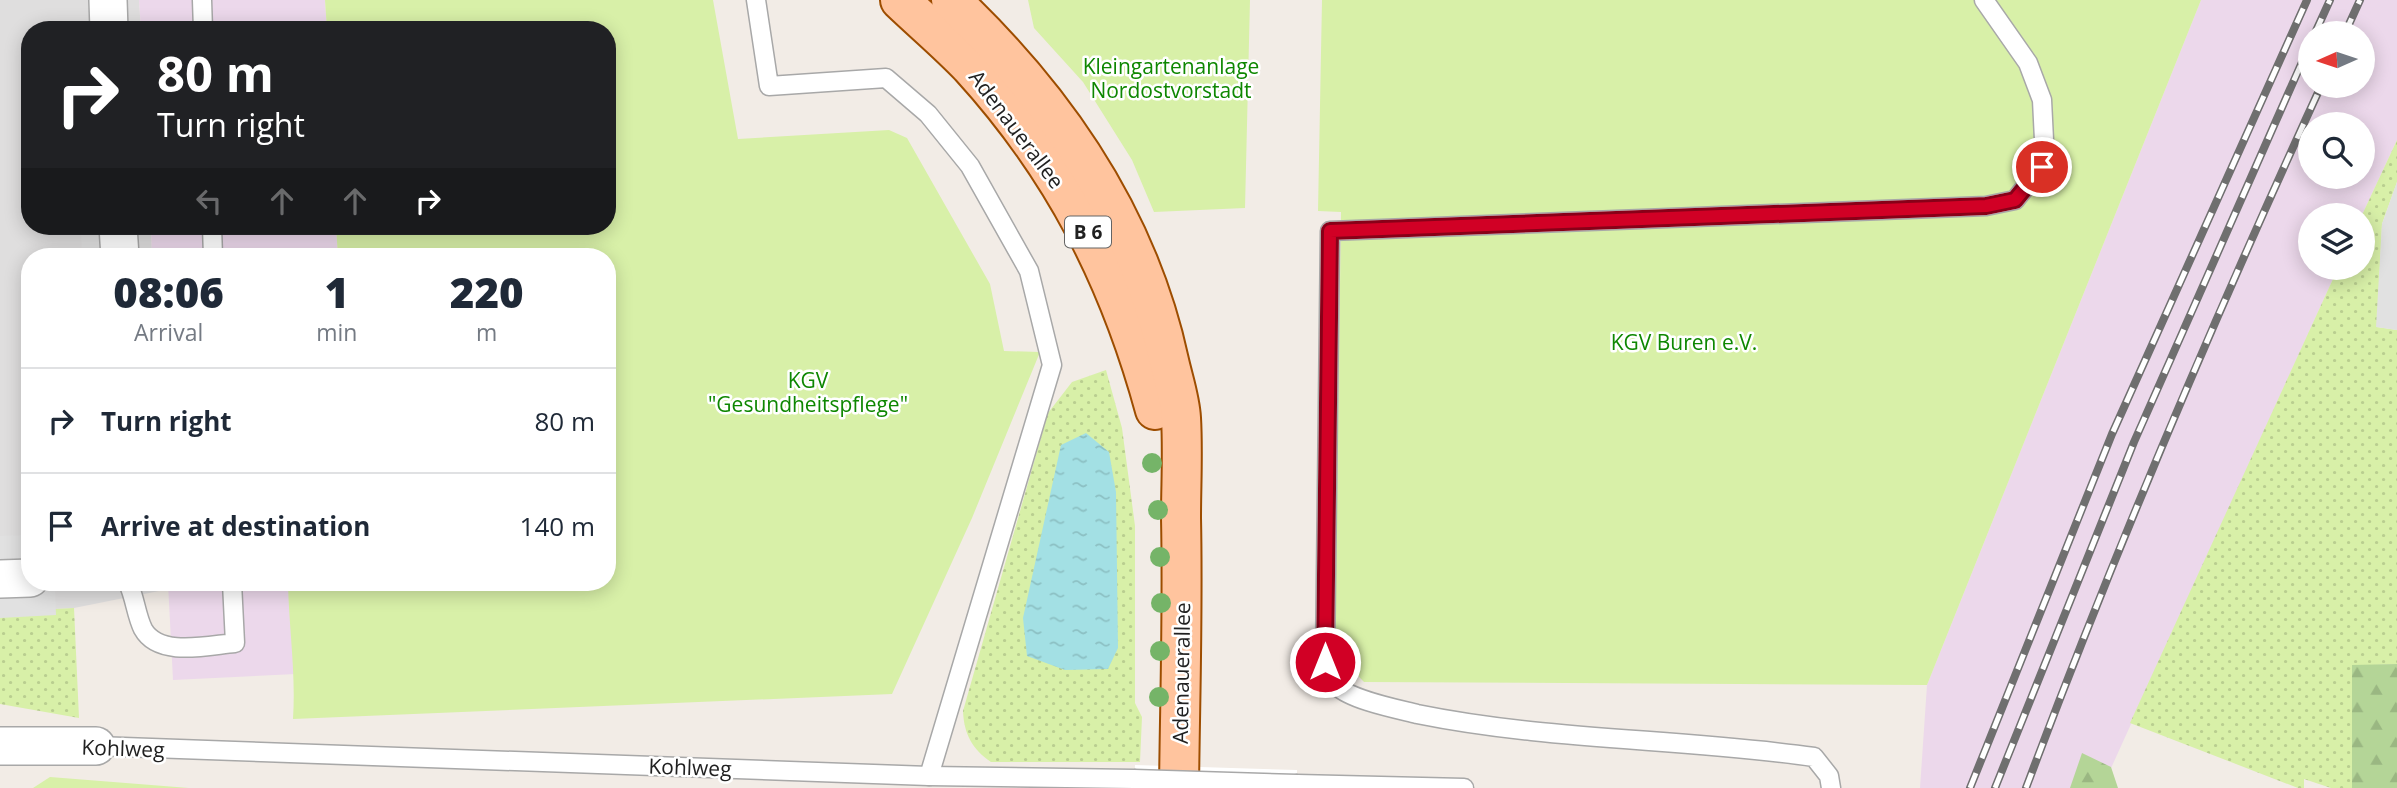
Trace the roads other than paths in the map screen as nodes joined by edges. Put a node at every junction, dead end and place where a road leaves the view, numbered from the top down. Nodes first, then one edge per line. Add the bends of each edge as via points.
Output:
1 (108, 0) edge
2 (202, 0) edge
3 (756, 0) edge
4 (900, 0) edge
5 (951, 0) edge
6 (1984, 0) edge
7 (109, 21) edge
8 (203, 21) edge
9 (1181, 516) junction
10 (21, 578) edge
11 (0, 579) edge
12 (131, 591) edge
13 (232, 591) edge
14 (0, 746) edge
15 (96, 746) joint
16 (929, 776) junction
17 (1179, 788) edge
18 (1464, 788) edge
19 (1831, 788) edge

1 - 7 street
2 - 8 lane
3 - 16 lane via 769,86 886,78 928,114 970,166 1029,271 1052,365
4 - 9 main road, Adenauerallee / B 6 via 969,65 1013,117 1062,186 1100,255 1138,346
5 - 9 main road, Adenauerallee / B 6 via 1042,96 1084,155 1122,226 1163,335 1181,416
6 - 19 lane via 2028,62 2042,100 2042,167 2015,200 1986,206 1330,231 1325,662 1337,686 1379,706 1475,726 1814,757 1829,776
9 - 17 main road, Adenauerallee / B 6
10 - 11 street
12 - 13 lane via 144,631 176,648 235,643
14 - 15 street, Kohlweg
15 - 16 lane, Kohlweg
16 - 18 lane, Kohlweg, bridge

